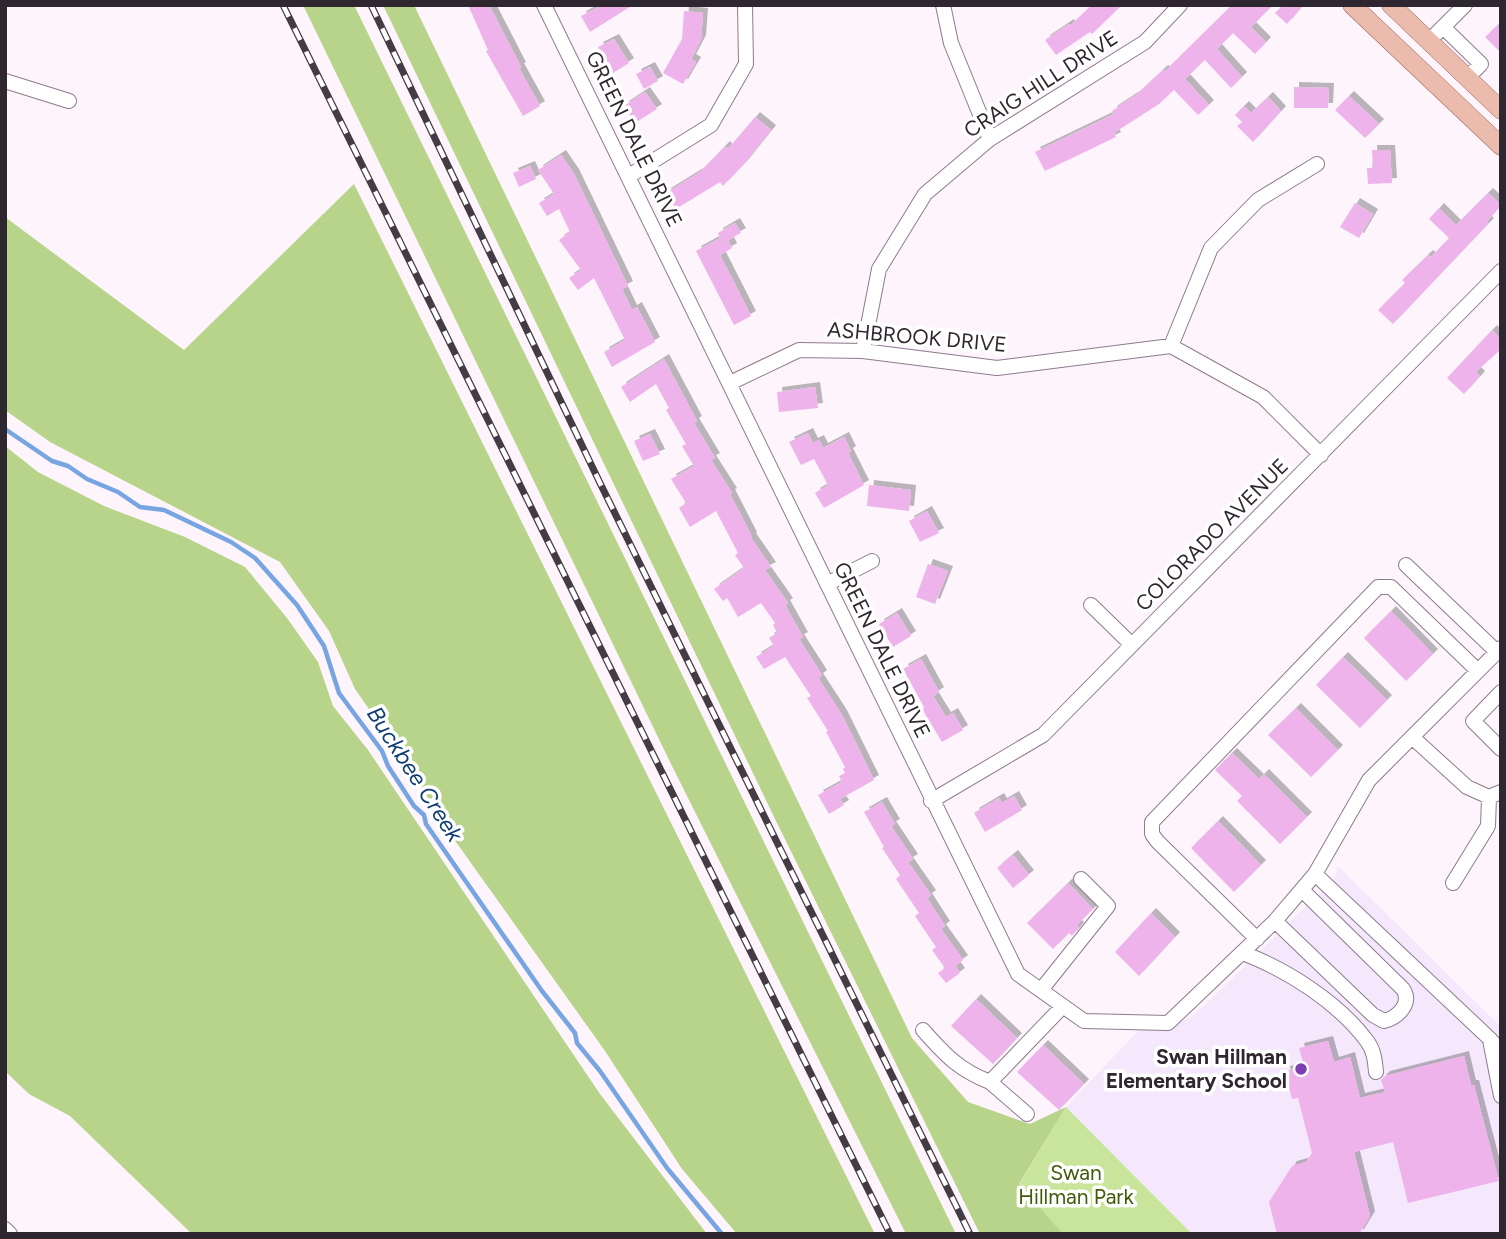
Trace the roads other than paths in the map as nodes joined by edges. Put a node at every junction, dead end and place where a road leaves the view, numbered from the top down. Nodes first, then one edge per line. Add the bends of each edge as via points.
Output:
1 (544, 5) edge
2 (746, 5) edge
3 (943, 5) edge
4 (1180, 5) edge
5 (1352, 5) edge
6 (1465, 5) edge
7 (1394, 6) edge
8 (1443, 27) junction
9 (1429, 42) junction
10 (1467, 78) junction
11 (5, 81) edge
12 (69, 101) dead end
13 (1501, 110) edge
14 (990, 139) junction
15 (1501, 146) edge
16 (1317, 164) dead end
17 (629, 176) junction
18 (1501, 271) edge
19 (1171, 346) junction
20 (863, 351) junction
21 (730, 383) junction
22 (1321, 455) junction
23 (872, 561) dead end
24 (1406, 565) dead end
25 (827, 583) junction
26 (1091, 605) dead end
27 (1132, 645) junction
28 (1499, 650) edge
29 (1478, 671) junction
30 (1501, 692) edge
31 (1412, 737) junction
32 (1501, 749) edge
33 (1495, 794) edge
34 (932, 801) junction
35 (1315, 874) junction
36 (1081, 879) dead end
37 (1453, 883) dead end
38 (1303, 890) junction
39 (1275, 921) junction
40 (1257, 939) junction
41 (1243, 953) junction
42 (1341, 985) junction
43 (1041, 990) junction
44 (1328, 1004) junction
45 (1063, 1006) junction
46 (923, 1030) dead end
47 (1490, 1039) junction
48 (1501, 1052) edge
49 (1376, 1072) dead end
50 (990, 1082) junction
51 (1501, 1096) edge
52 (1027, 1114) dead end
53 (5, 1229) edge
54 (10, 1234) edge

1 - 17 street, GREEN DALE DRIVE
2 - 17 street via 746,64 710,125
3 - 14 street via 951,43
4 - 14 street, CRAIG HILL DRIVE via 1145,42
5 - 15 main road
6 - 8 street
7 - 9 main road
8 - 9 street
8 - 10 street via 1481,64
9 - 10 main road
10 - 13 main road
11 - 12 street
14 - 20 street, CRAIG HILL DRIVE via 925,194 879,269
16 - 19 street via 1258,200 1211,248
17 - 21 street, GREEN DALE DRIVE
18 - 22 street, COLORADO AVENUE
19 - 20 street, ASHBROOK DRIVE via 997,368
19 - 22 street via 1263,397
20 - 21 street, ASHBROOK DRIVE via 799,350
21 - 25 street, GREEN DALE DRIVE
22 - 27 street, COLORADO AVENUE
23 - 25 street
24 - 28 street
25 - 34 street, GREEN DALE DRIVE
26 - 27 street
27 - 34 street, COLORADO AVENUE via 1043,735
28 - 29 street, GREEN DALE DRIVE
29 - 31 street, GREEN DALE DRIVE
29 - 40 street via 1391,587 1378,587 1152,822 1157,841
30 - 32 street via 1473,721
31 - 33 street via 1467,787
31 - 35 street, GREEN DALE DRIVE via 1369,780
33 - 37 street via 1488,826
34 - 43 street, GREEN DALE DRIVE via 1018,974
35 - 38 street, GREEN DALE DRIVE
35 - 47 street
36 - 43 street via 1108,906
38 - 39 street, GREEN DALE DRIVE
38 - 42 street via 1403,989 1406,1005 1384,1021
39 - 40 street, GREEN DALE DRIVE
39 - 42 street
40 - 41 street, GREEN DALE DRIVE
41 - 44 street via 1267,963
41 - 45 street, GREEN DALE DRIVE via 1168,1023 1084,1021
42 - 44 street
43 - 45 street, GREEN DALE DRIVE
44 - 49 street via 1367,1042
45 - 50 street
46 - 50 street via 960,1068
47 - 48 street
47 - 51 street
50 - 52 street
53 - 54 street

